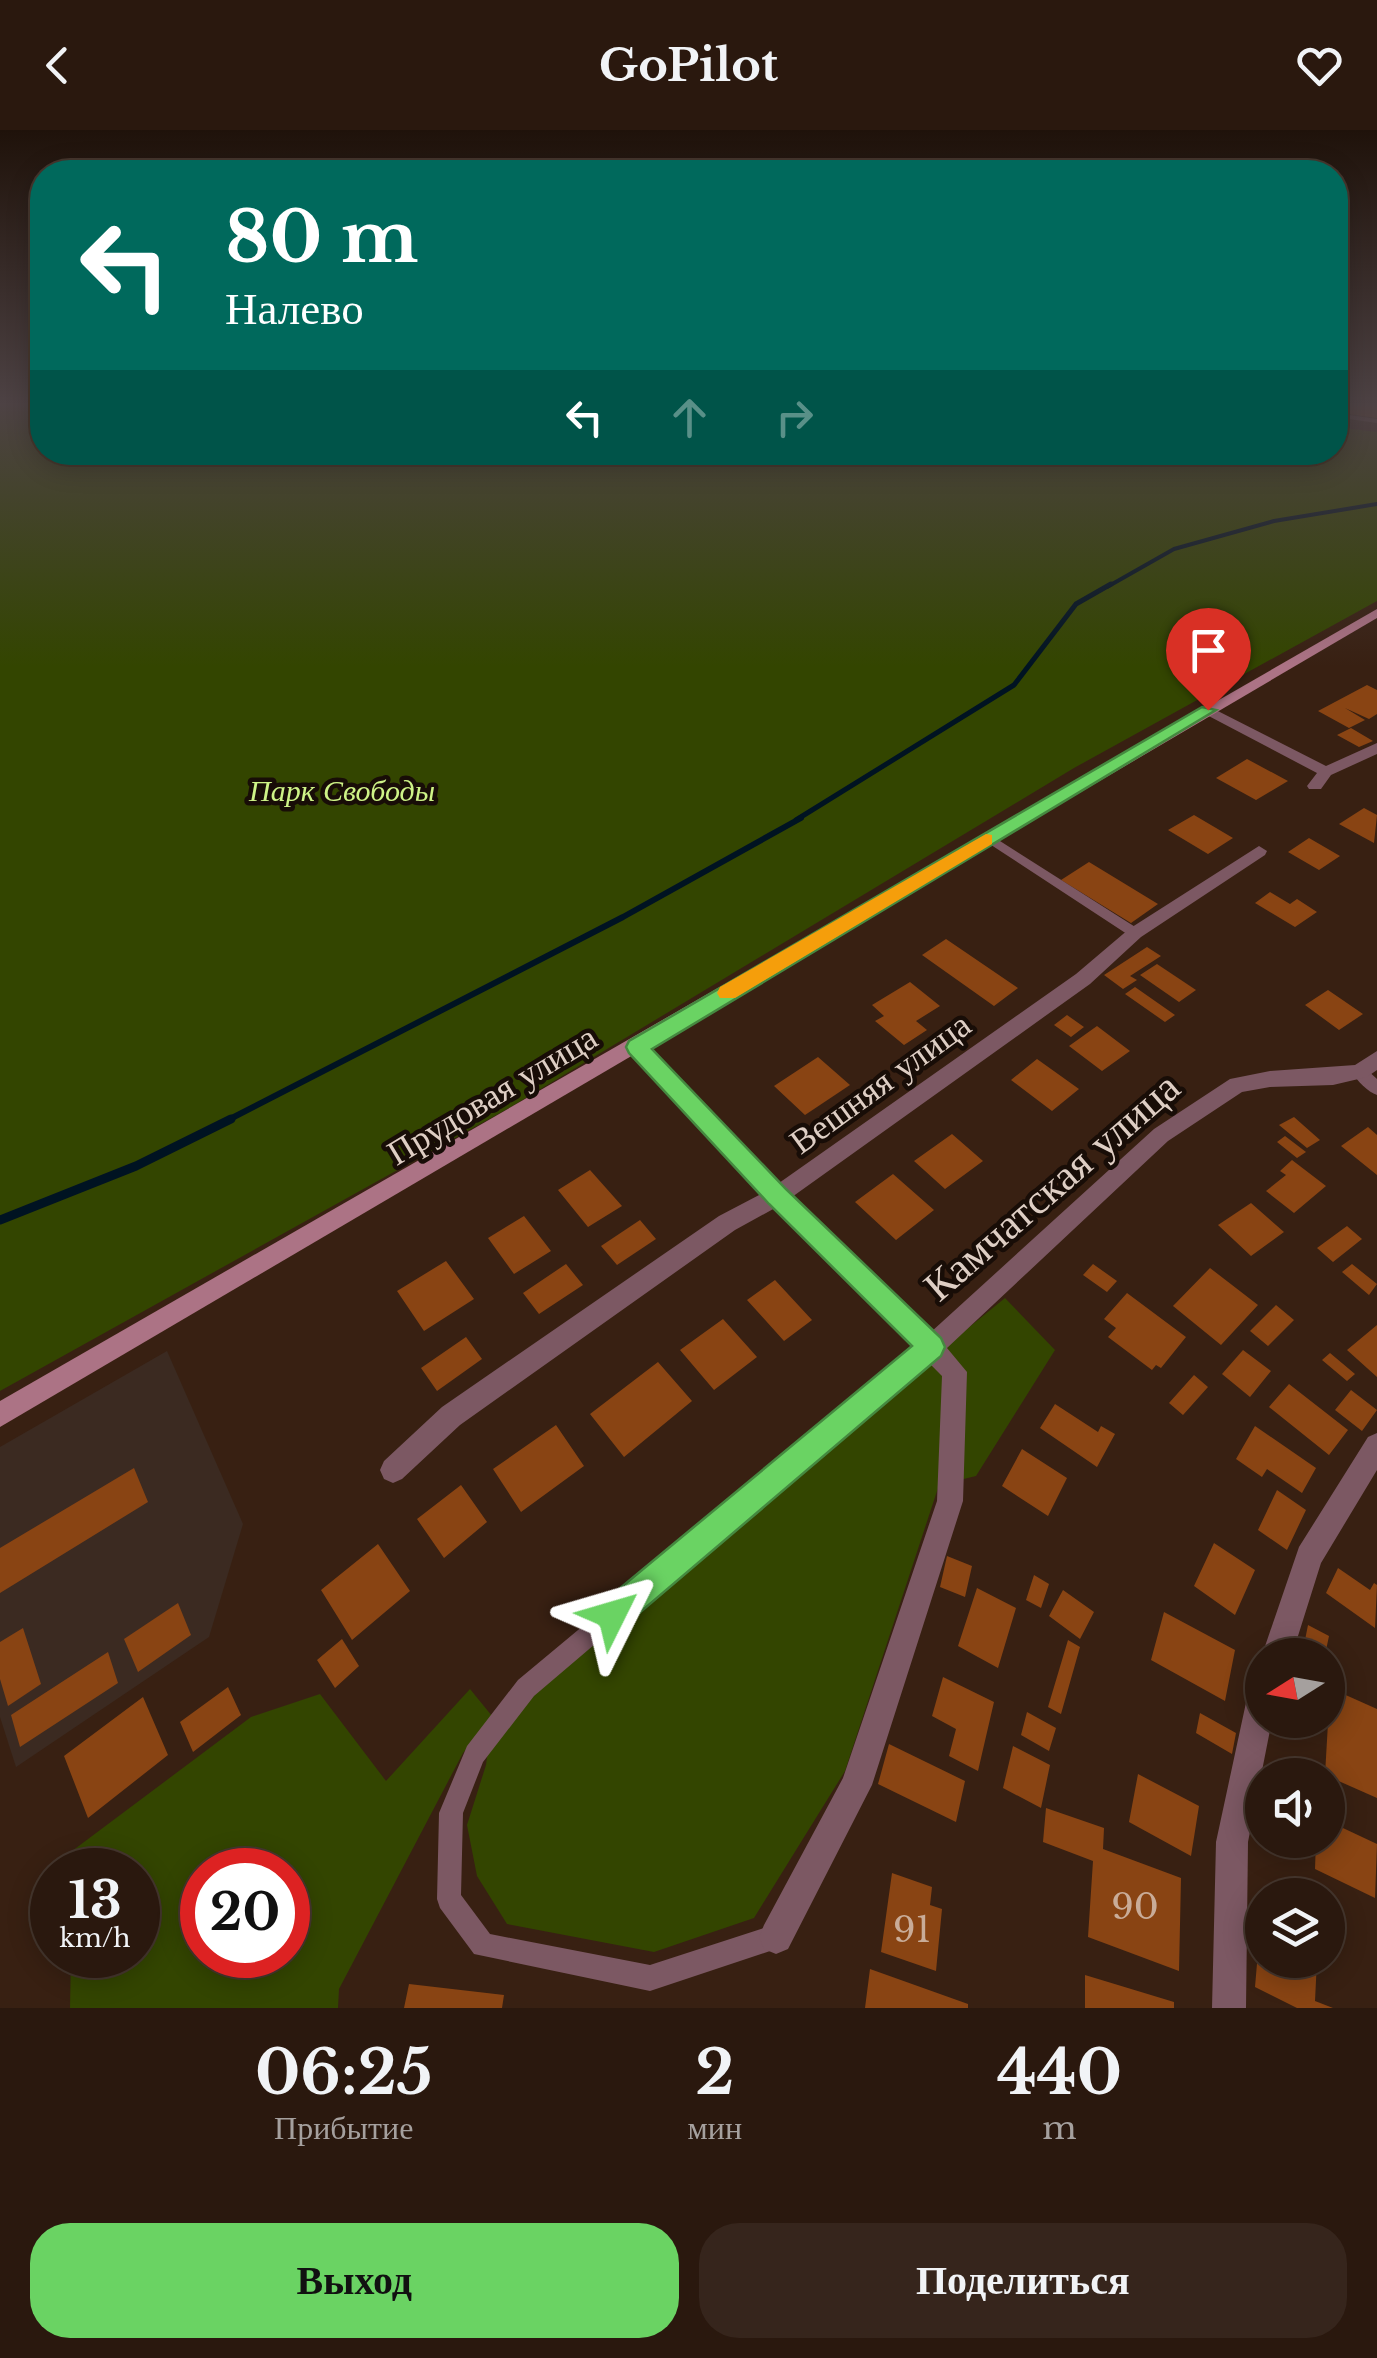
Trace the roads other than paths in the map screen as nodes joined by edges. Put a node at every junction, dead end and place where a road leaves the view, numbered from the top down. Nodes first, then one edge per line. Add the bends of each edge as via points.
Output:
1 (1377, 613) edge
2 (1208, 710) junction
3 (1377, 748) edge
4 (1326, 772) junction
5 (1315, 786) dead end
6 (989, 838) junction
7 (1259, 851) dead end
8 (1135, 933) junction
9 (637, 1047) junction
10 (1368, 1065) edge
11 (1377, 1089) edge
12 (778, 1196) junction
13 (931, 1347) junction
14 (0, 1415) edge
15 (1377, 1446) edge
16 (393, 1470) dead end
17 (1282, 1638) edge
18 (1254, 1738) edge
19 (776, 1938) joint
20 (1229, 2008) edge

1 - 2 main road, Прудовая улица
2 - 4 street
2 - 6 main road, Прудовая улица
3 - 4 street
4 - 5 street
6 - 8 lane
6 - 9 main road, Прудовая улица
7 - 8 street, Вешняя улица
8 - 12 street, Вешняя улица
9 - 12 street
9 - 14 main road, Прудовая улица
10 - 11 lane
10 - 13 street, Камчатская улица via 1237,1085 1161,1135
12 - 13 street
12 - 16 street, Вешняя улица via 727,1223 451,1416
13 - 19 street, Камчатская улица via 956,1372 950,1501 856,1785
13 - 19 lane via 526,1688 475,1754 451,1813 449,1899 482,1946 650,1978
15 - 17 street via 1309,1557
18 - 20 street via 1232,1842

